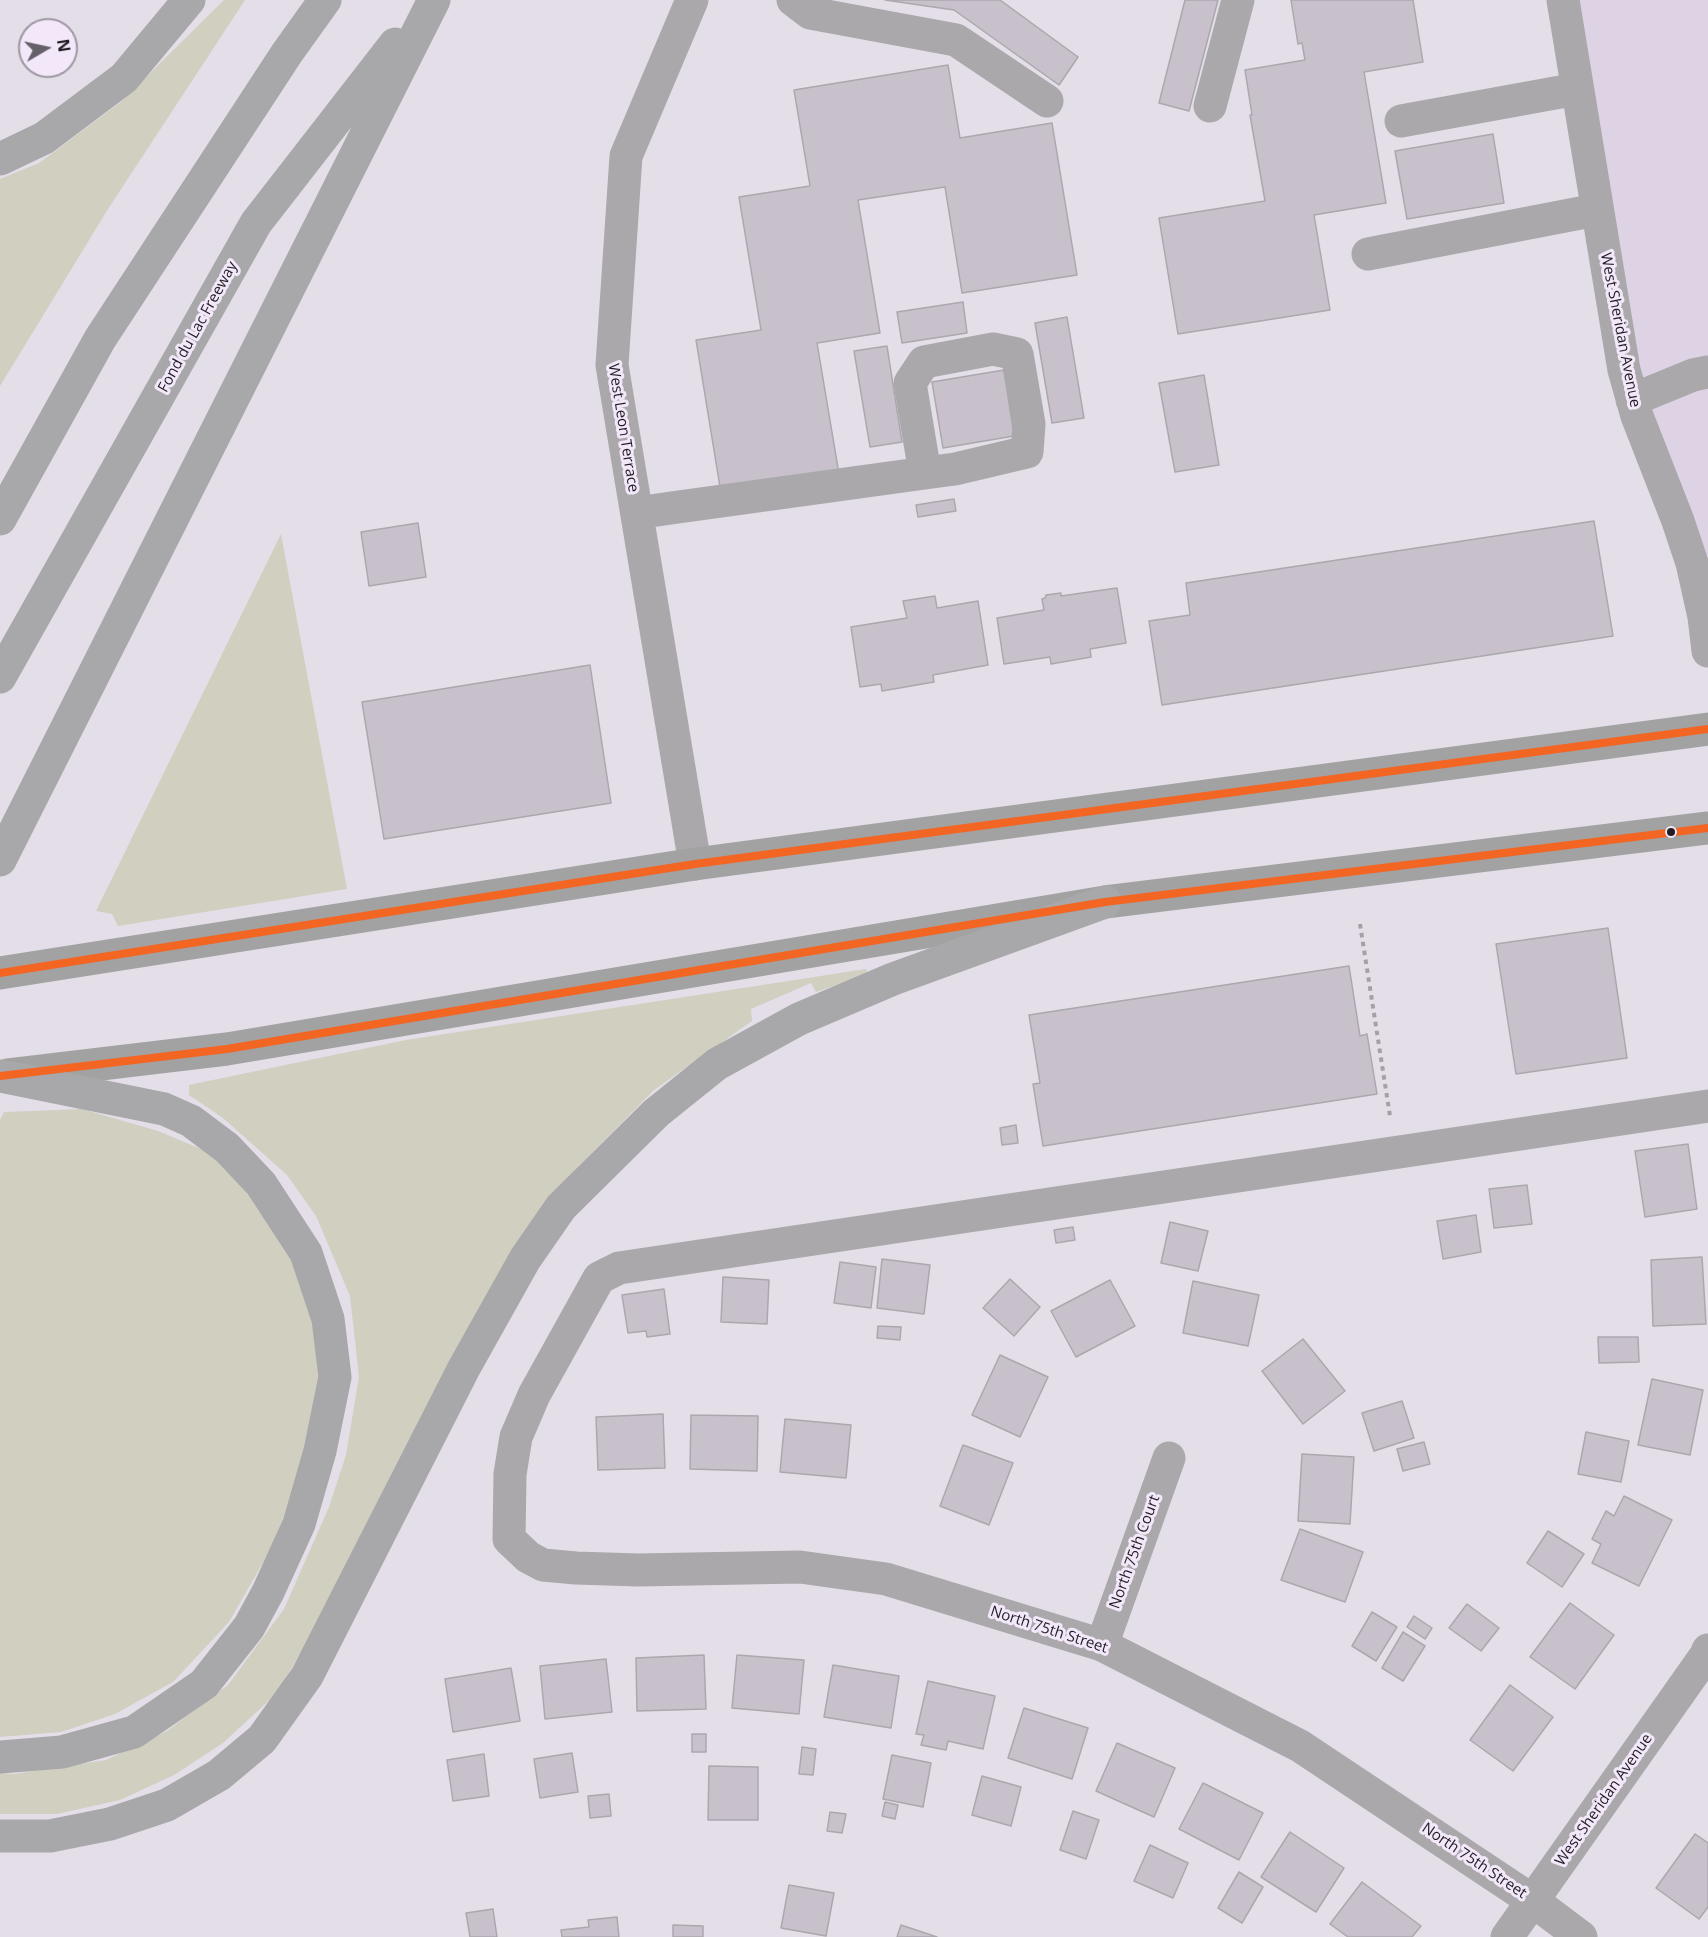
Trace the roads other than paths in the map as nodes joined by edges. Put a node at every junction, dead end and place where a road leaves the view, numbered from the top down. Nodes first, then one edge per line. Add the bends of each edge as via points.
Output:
1 (189, 0) edge
2 (325, 0) edge
3 (431, 0) edge
4 (692, 0) edge
5 (793, 0) edge
6 (1238, 0) edge
7 (1563, 0) edge
8 (1577, 89) junction
9 (1047, 101) dead end
10 (1210, 106) dead end
11 (1401, 121) dead end
12 (0, 159) edge
13 (1596, 210) junction
14 (1368, 254) dead end
15 (1708, 372) edge
16 (1632, 400) junction
17 (925, 473) junction
18 (636, 513) junction
19 (0, 519) edge
20 (1708, 651) edge
21 (0, 677) edge
22 (1708, 729) edge
23 (1708, 828) edge
24 (0, 860) edge
25 (695, 864) junction
26 (1105, 902) junction
27 (0, 973) edge
28 (1, 1076) edge
29 (1708, 1106) edge
30 (1169, 1458) dead end
31 (1102, 1646) junction
32 (1708, 1650) edge
33 (0, 1757) edge
34 (0, 1836) edge
35 (1533, 1901) junction
36 (1507, 1937) edge
37 (1581, 1937) edge

1 - 12 highway via 124,78 44,138
2 - 19 highway via 100,339
3 - 21 highway, Fond du Lac Freeway via 256,223
3 - 24 highway
4 - 18 street, West Leon Terrace via 626,156 612,364
5 - 9 street via 810,13 956,40
6 - 10 street
7 - 8 street, West Sheridan Avenue
8 - 11 street
8 - 13 street, West Sheridan Avenue
13 - 14 street
13 - 16 street, West Sheridan Avenue
15 - 16 street
16 - 20 street, West Sheridan Avenue via 1692,563
17 - 17 street via 1027,453 1029,424 1017,354 993,350 924,362 910,383
17 - 18 street
18 - 25 street, West Leon Terrace
22 - 25 main road
23 - 26 main road
25 - 27 main road
26 - 28 main road via 227,1049
26 - 34 highway via 893,979 799,1019 717,1064 656,1113 561,1207 525,1259 464,1368 307,1676 262,1739 219,1775 167,1805 110,1824 50,1836
28 - 33 highway via 164,1110 190,1120 227,1148 261,1184 306,1253 328,1319 335,1377 321,1451 299,1524 249,1627 204,1684 134,1732 62,1752
29 - 31 street, North 75th Street via 619,1268 599,1278 534,1395 516,1437 510,1474 509,1539 528,1557 543,1564 576,1568 800,1567 886,1579
30 - 31 street, North 75th Court
31 - 35 street, North 75th Street via 1300,1746
32 - 35 street, West Sheridan Avenue
35 - 36 street, West Sheridan Avenue
35 - 37 street

